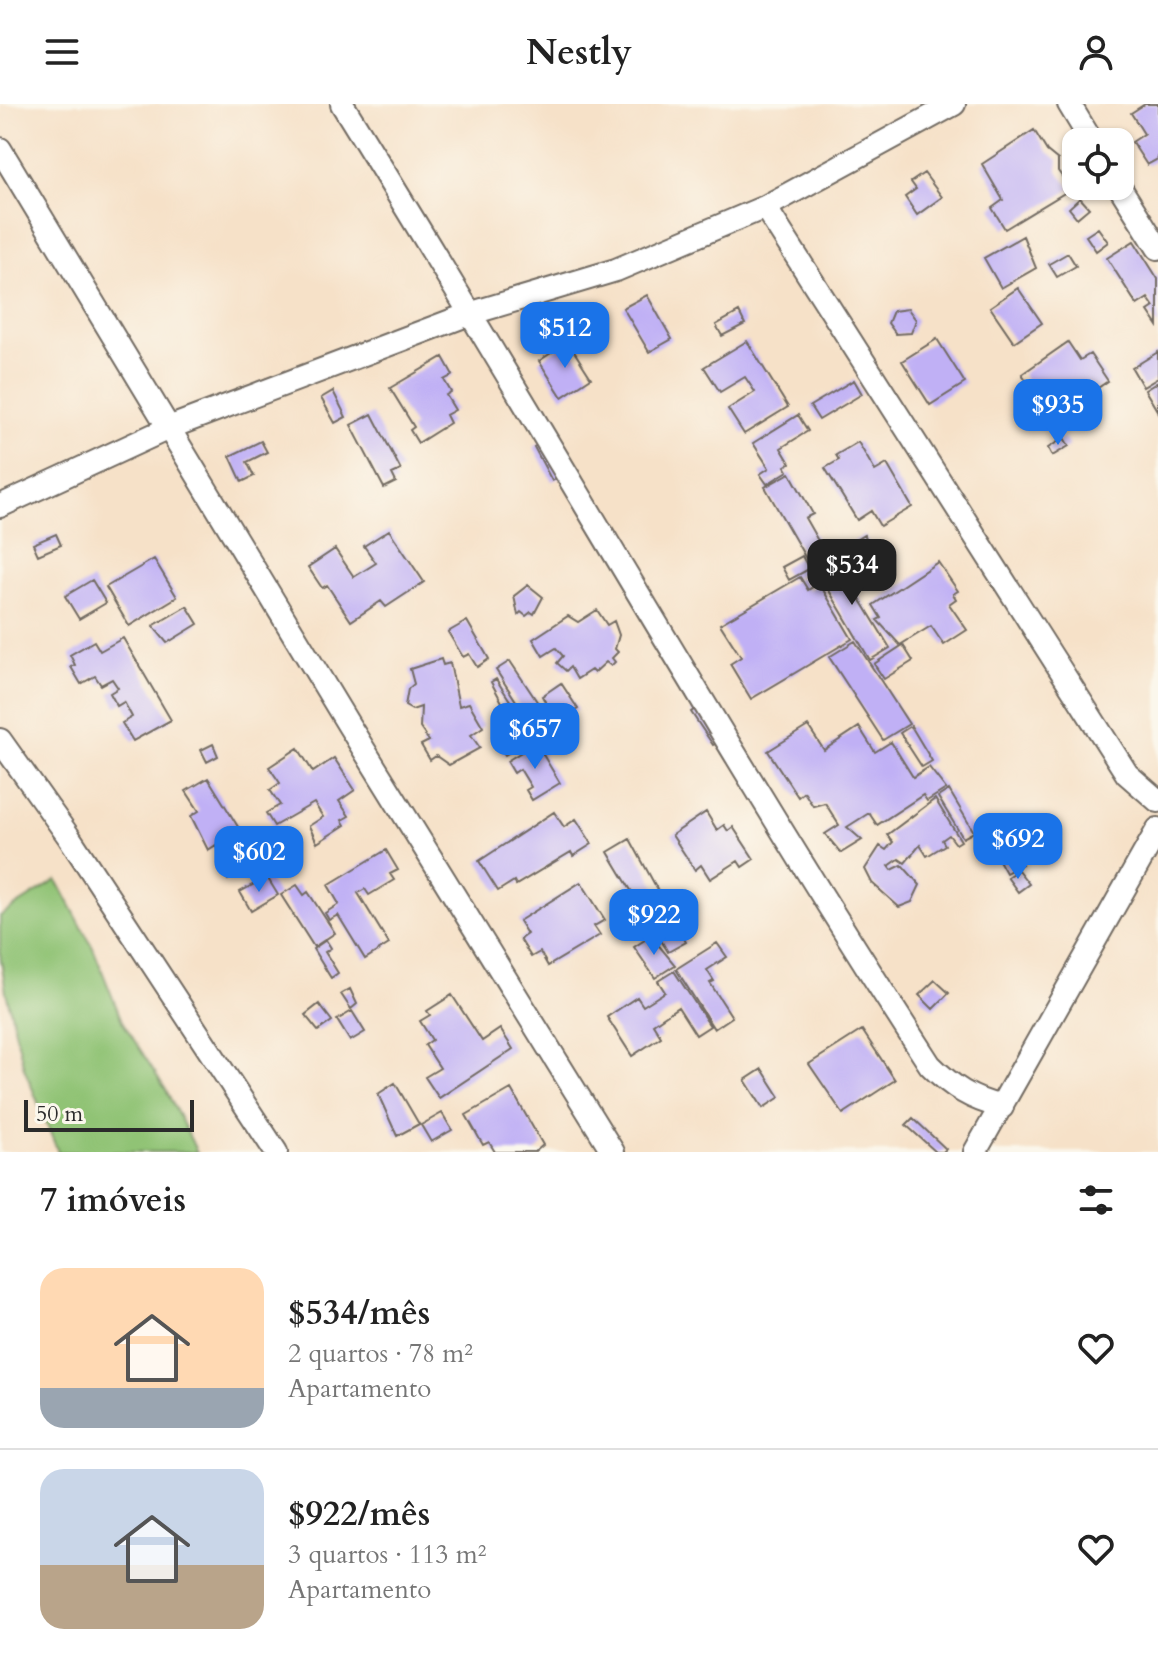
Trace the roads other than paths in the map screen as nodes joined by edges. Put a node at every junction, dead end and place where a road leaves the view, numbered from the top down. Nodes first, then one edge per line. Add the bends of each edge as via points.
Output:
1 (342, 104) edge
2 (954, 104) edge
3 (1069, 104) edge
4 (1084, 128) edge
5 (0, 149) edge
6 (1128, 200) edge
7 (765, 207) junction
8 (1158, 248) edge
9 (472, 313) junction
10 (171, 427) junction
11 (0, 506) edge
12 (0, 740) edge
13 (1158, 801) edge
14 (1158, 829) edge
15 (1002, 1107) junction
16 (276, 1152) edge
17 (613, 1152) edge
18 (975, 1152) edge

1 - 9 street
2 - 7 street
3 - 4 street
5 - 10 street
6 - 8 street
7 - 9 street via 616,270
7 - 13 street via 1127,774
9 - 10 street
9 - 15 street via 702,704 930,1065 953,1089
10 - 11 street
10 - 17 street
12 - 16 street
14 - 15 street
15 - 18 street

